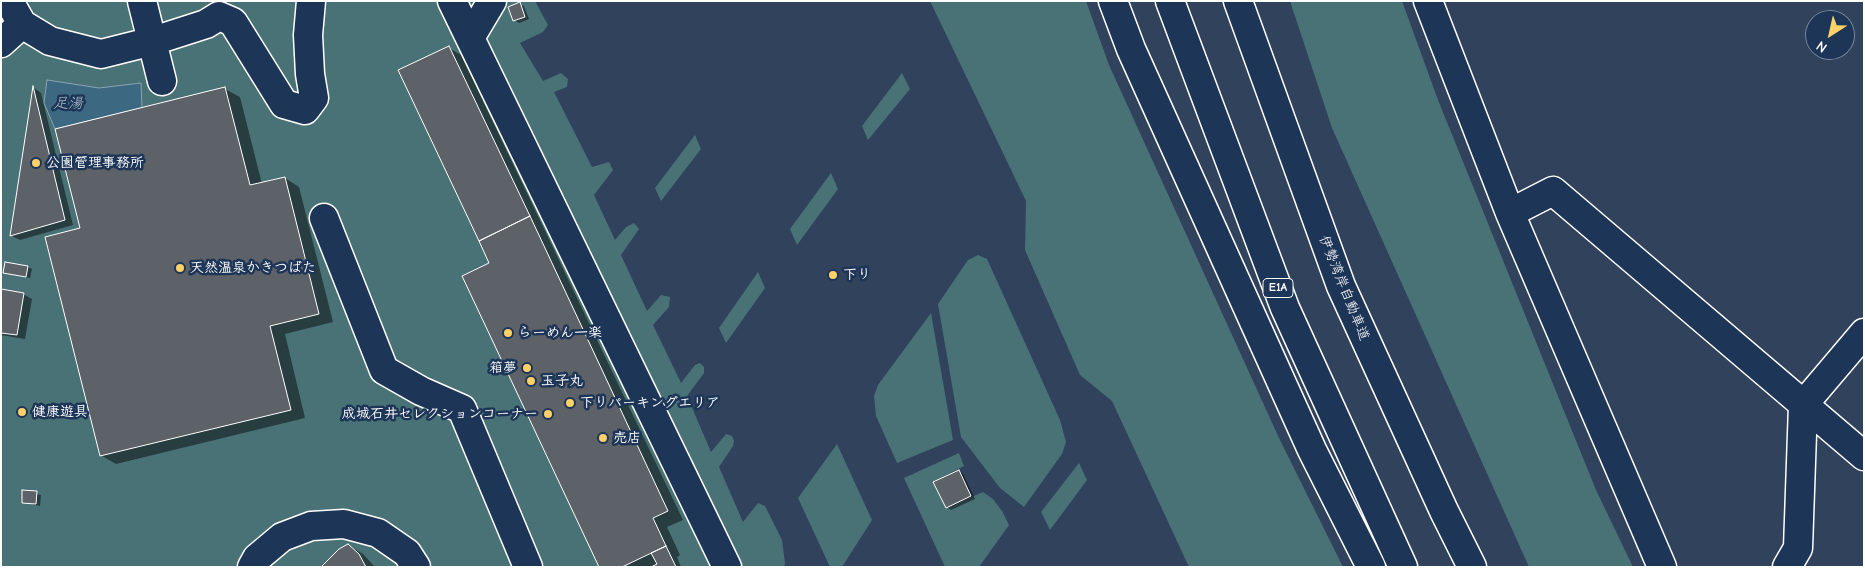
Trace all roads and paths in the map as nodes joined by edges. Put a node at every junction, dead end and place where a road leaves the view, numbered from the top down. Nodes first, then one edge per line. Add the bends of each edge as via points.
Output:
1 (142, 1) edge
2 (311, 1) edge
3 (452, 1) edge
4 (492, 1) edge
5 (1113, 1) edge
6 (1170, 1) edge
7 (1238, 1) edge
8 (1428, 1) edge
9 (15, 13) edge
10 (470, 38) junction
11 (153, 41) junction
12 (1, 43) edge
13 (162, 81) dead end
14 (1510, 213) junction
15 (324, 218) dead end
16 (1864, 333) edge
17 (1803, 406) junction
18 (1864, 456) edge
19 (252, 567) edge
20 (416, 567) edge
21 (528, 567) edge
22 (727, 567) edge
23 (1371, 567) edge
24 (1403, 567) edge
25 (1472, 567) edge
26 (1662, 567) edge
27 (1787, 567) edge

1 - 11 main road
2 - 11 main road via 308,35 314,98 306,110 284,104 233,22 219,16 206,24
3 - 10 main road
4 - 10 main road
5 - 23 main road via 1131,49 1312,450
6 - 24 main road, E1A via 1285,308
7 - 25 main road, 伊勢湾岸自動車道 via 1341,286
8 - 14 main road
9 - 11 main road via 50,41 101,54
9 - 12 main road
10 - 22 main road
11 - 13 main road
14 - 17 main road via 1553,191
14 - 26 main road
15 - 21 main road via 384,370 462,409
16 - 17 main road
17 - 18 main road
17 - 27 main road via 1798,548
19 - 20 main road via 257,558 282,538 312,526 344,524 378,533 407,553

